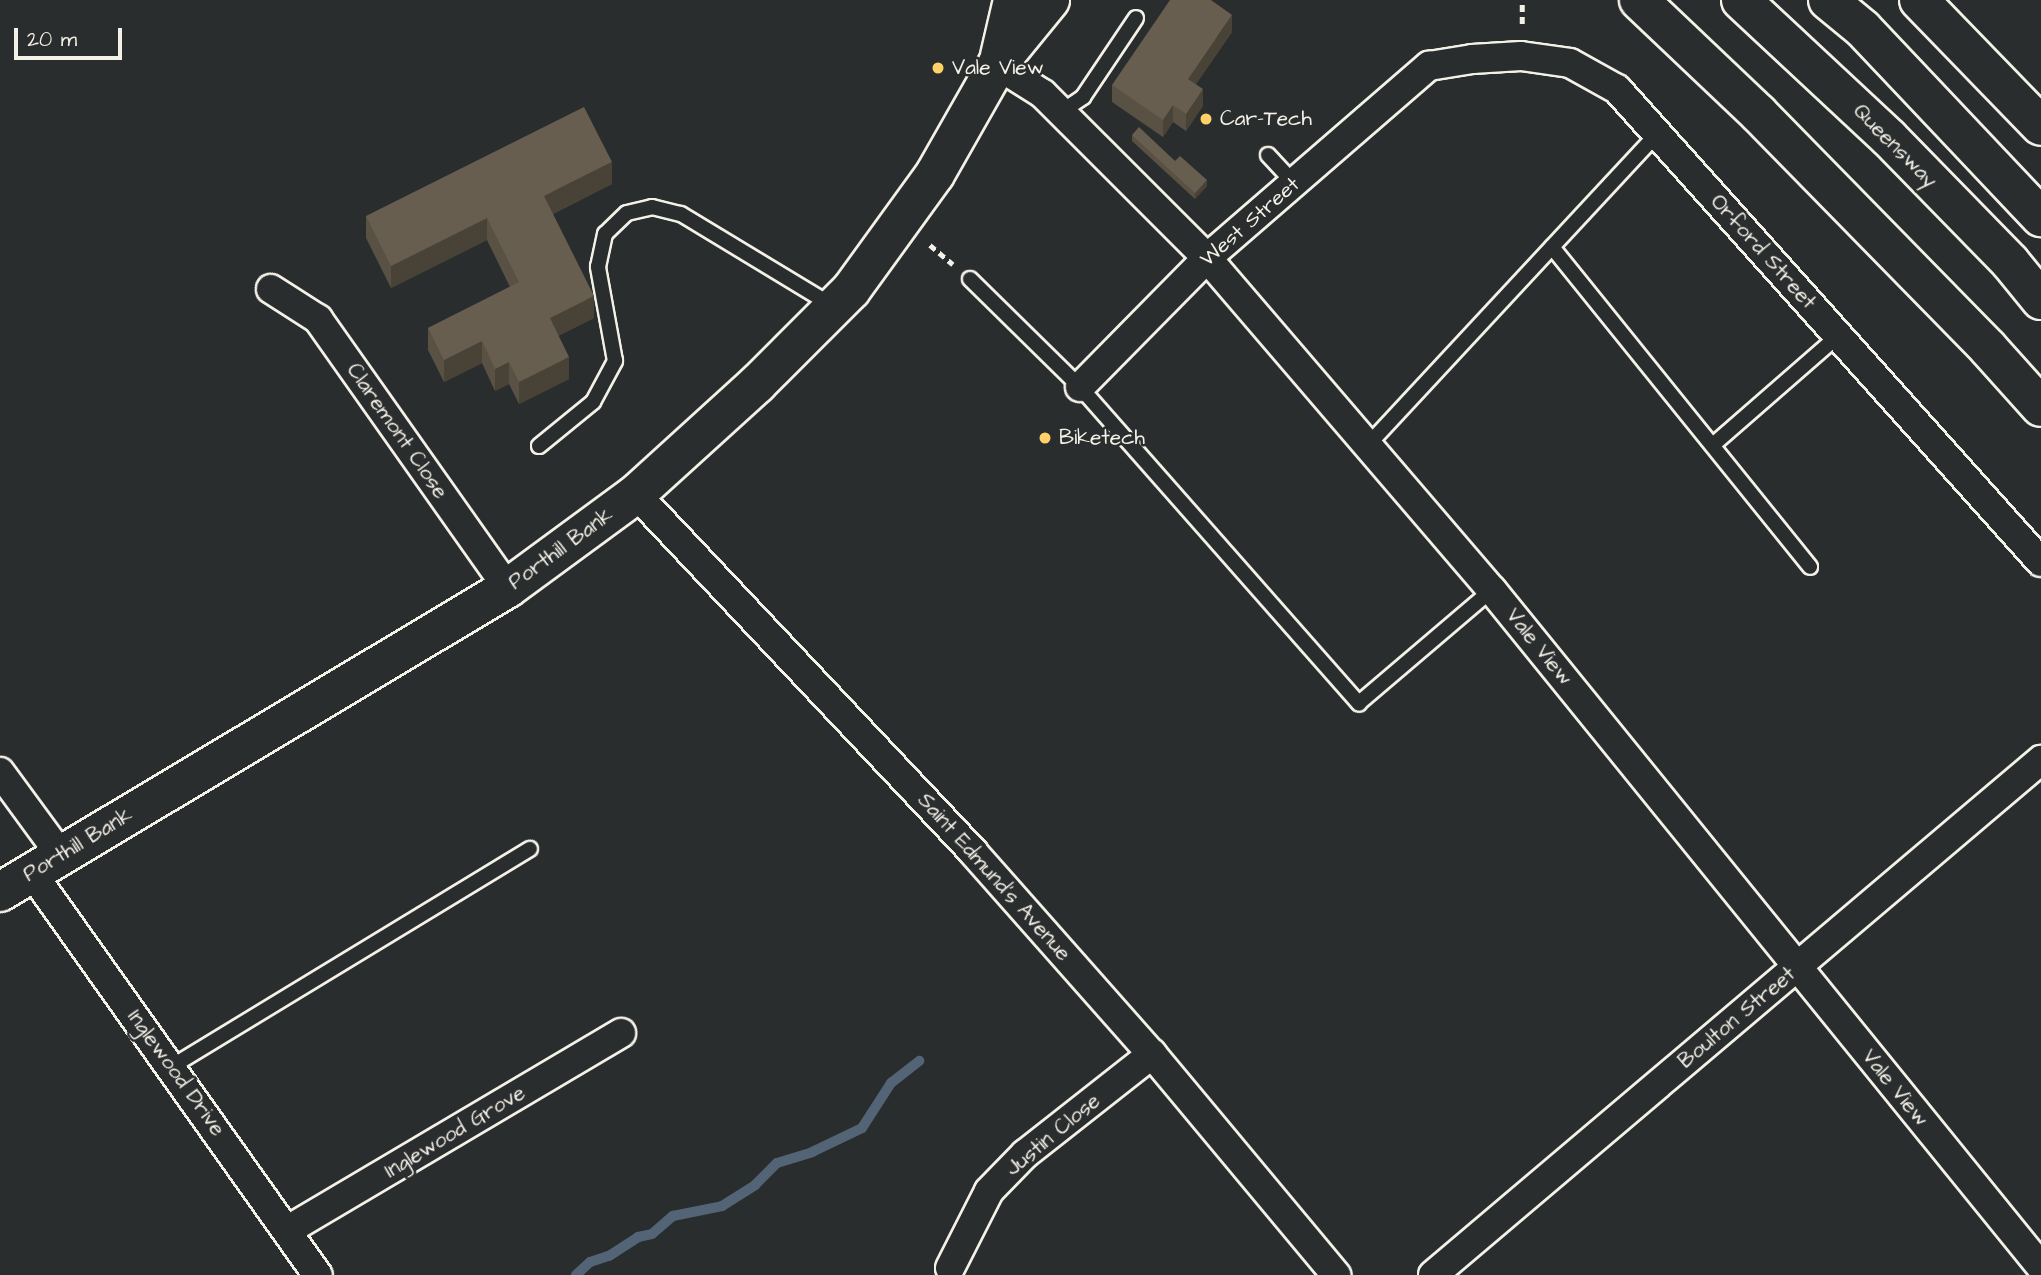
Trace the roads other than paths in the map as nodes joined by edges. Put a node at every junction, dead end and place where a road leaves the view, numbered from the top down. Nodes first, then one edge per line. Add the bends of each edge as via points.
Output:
1 (1013, 0) edge
2 (1050, 0) edge
3 (1639, 0) edge
4 (1741, 0) edge
5 (1828, 0) edge
6 (1919, 0) edge
7 (1136, 18) dead end
8 (998, 65) junction
9 (1429, 66) joint
10 (1061, 112) junction
11 (2041, 126) edge
12 (1657, 134) junction
13 (1268, 155) dead end
14 (1294, 183) junction
15 (2041, 217) edge
16 (1552, 247) junction
17 (1207, 258) junction
18 (970, 279) road end
19 (271, 289) dead end
20 (2041, 300) edge
21 (834, 307) junction
22 (1838, 336) junction
23 (1080, 387) junction
24 (2041, 407) edge
25 (1714, 444) junction
26 (1368, 445) junction
27 (539, 446) dead end
28 (636, 494) junction
29 (2041, 562) edge
30 (1810, 567) dead end
31 (508, 588) junction
32 (1492, 590) junction
33 (2041, 760) edge
34 (0, 772) edge
35 (530, 849) dead end
36 (31, 873) edge
37 (1796, 968) junction
38 (621, 1033) dead end
39 (1152, 1054) junction
40 (172, 1067) junction
41 (288, 1230) junction
42 (2041, 1266) edge
43 (948, 1267) edge
44 (318, 1275) edge
45 (1336, 1275) edge
46 (1433, 1275) edge

1 - 8 main road, Porthill Bank
2 - 8 main road, Porthill Bank
3 - 24 main road via 1758,113
4 - 20 main road, Queensway via 1889,138
5 - 15 main road via 1863,29
6 - 11 main road
7 - 10 lane via 1083,97
8 - 10 street, Vale View via 1043,94
8 - 21 main road, Porthill Bank via 935,174
9 - 12 street, Orford Street via 1521,56 1570,63 1617,89
9 - 14 street, West Street
10 - 17 street, Vale View
12 - 16 lane
12 - 22 street, Orford Street
13 - 14 lane
14 - 17 street, West Street
16 - 25 lane
16 - 26 lane
17 - 23 street, West Street
17 - 26 street, Vale View
18 - 23 lane
19 - 31 street, Claremont Close via 318,319
21 - 27 lane via 681,214 652,207 627,213 605,234 598,267 615,361 593,402
21 - 28 main road, Porthill Bank
22 - 25 lane
22 - 29 street, Orford Street
23 - 32 lane via 1359,702
25 - 30 lane
26 - 32 street, Vale View
28 - 31 main road, Porthill Bank
28 - 39 street, Saint Edmund's Avenue via 973,852
31 - 36 main road, Porthill Bank
32 - 37 street, Vale View
33 - 37 street, Boulton Street
34 - 36 street, Inglewood Drive
35 - 40 lane
36 - 40 street, Inglewood Drive
37 - 42 street, Vale View
37 - 46 street, Boulton Street
38 - 41 street, Inglewood Grove
39 - 43 street, Justin Close via 1025,1154 989,1191
39 - 45 street, Saint Edmund's Avenue
40 - 41 street, Inglewood Drive
41 - 44 street, Inglewood Drive

